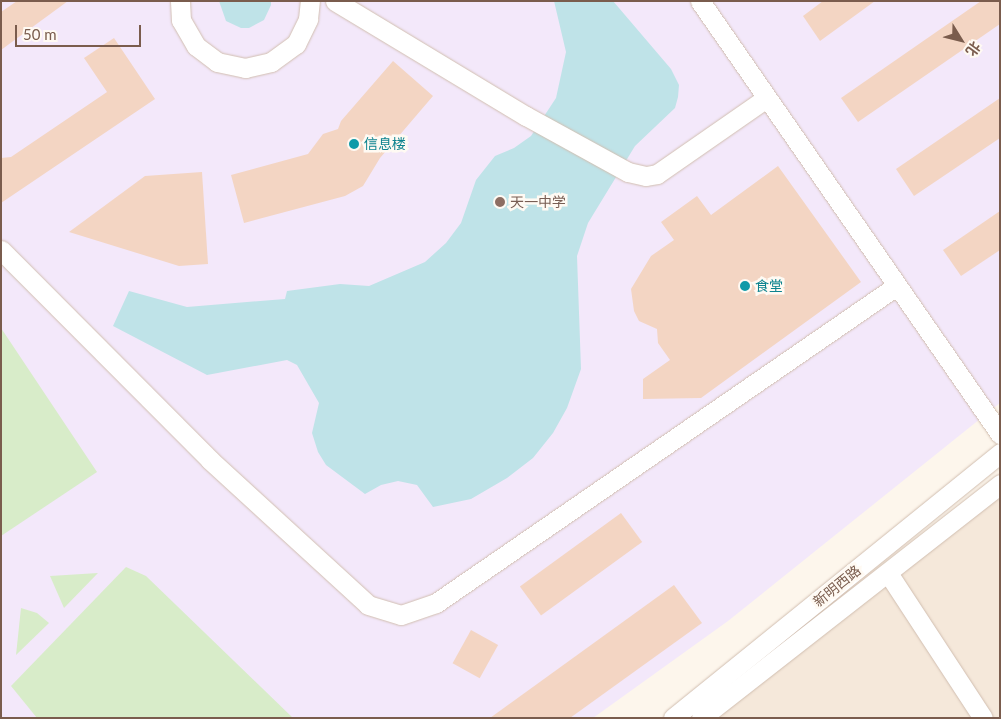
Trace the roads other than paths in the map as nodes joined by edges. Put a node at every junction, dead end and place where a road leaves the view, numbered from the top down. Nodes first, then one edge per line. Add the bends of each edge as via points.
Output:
1 (180, 1) edge
2 (310, 1) edge
3 (335, 1) edge
4 (700, 1) edge
5 (765, 99) junction
6 (1, 250) edge
7 (895, 287) junction
8 (1000, 434) edge
9 (1000, 453) edge
10 (1000, 484) edge
11 (888, 573) junction
12 (673, 718) edge
13 (700, 718) edge
14 (983, 718) edge

1 - 2 street via 181,20 196,46 217,62 245,68 271,62 296,44 308,19
3 - 5 street via 526,116 628,172 646,176 657,174
4 - 5 street
5 - 7 street
6 - 7 street via 210,460 368,605 401,615 436,604
7 - 8 street
9 - 12 street, 新明西路
10 - 11 street, 新明西路
11 - 13 street, 新明西路
11 - 14 street

